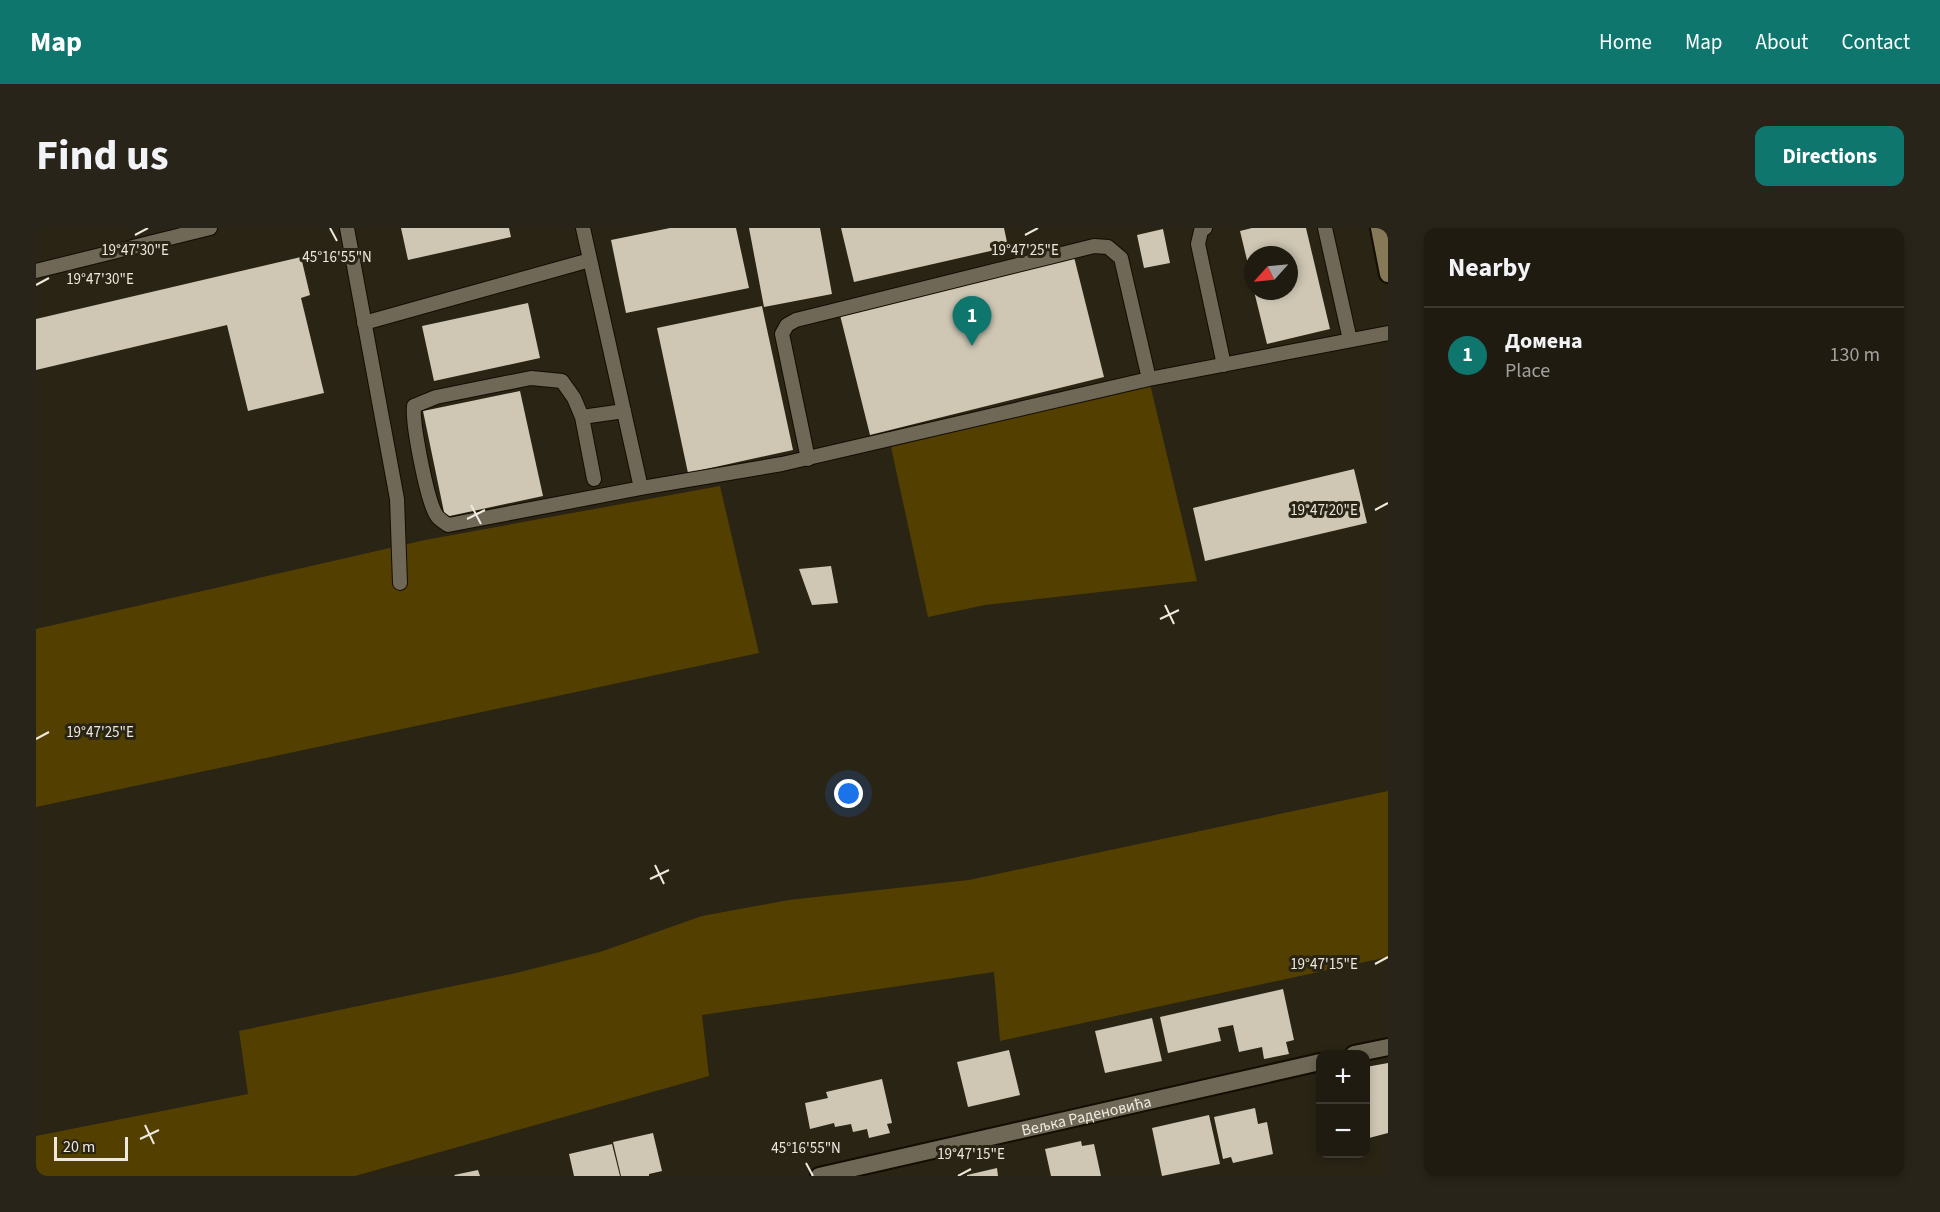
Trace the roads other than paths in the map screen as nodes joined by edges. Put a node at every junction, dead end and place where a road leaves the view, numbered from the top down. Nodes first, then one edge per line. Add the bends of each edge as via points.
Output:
1 (210, 228) edge
2 (347, 228) edge
3 (583, 228) edge
4 (1205, 228) edge
5 (1324, 228) edge
6 (1379, 228) edge
7 (590, 260) junction
8 (36, 271) edge
9 (1388, 274) edge
10 (364, 323) junction
11 (1388, 333) edge
12 (1350, 340) junction
13 (1224, 365) junction
14 (1149, 379) junction
15 (624, 411) junction
16 (582, 417) junction
17 (808, 459) junction
18 (594, 479) dead end
19 (641, 488) junction
20 (400, 583) dead end
21 (1388, 1047) edge
22 (1370, 1051) edge
23 (1316, 1063) edge
24 (819, 1176) edge

1 - 8 lane
2 - 10 lane
3 - 7 lane
4 - 13 lane via 1198,244
5 - 12 lane
6 - 9 main road
7 - 10 lane
7 - 15 lane
10 - 20 lane via 397,499
11 - 12 lane
12 - 13 lane via 1315,340
13 - 14 lane
14 - 17 lane
14 - 17 lane via 1121,258 1108,247 1094,246 787,325 782,334
15 - 16 lane
15 - 19 lane
16 - 18 lane
16 - 19 lane via 562,381 531,378 436,397 414,406 414,427 431,505 438,518 448,525
17 - 19 lane
21 - 22 street
23 - 24 street, Вељка Раденовића

